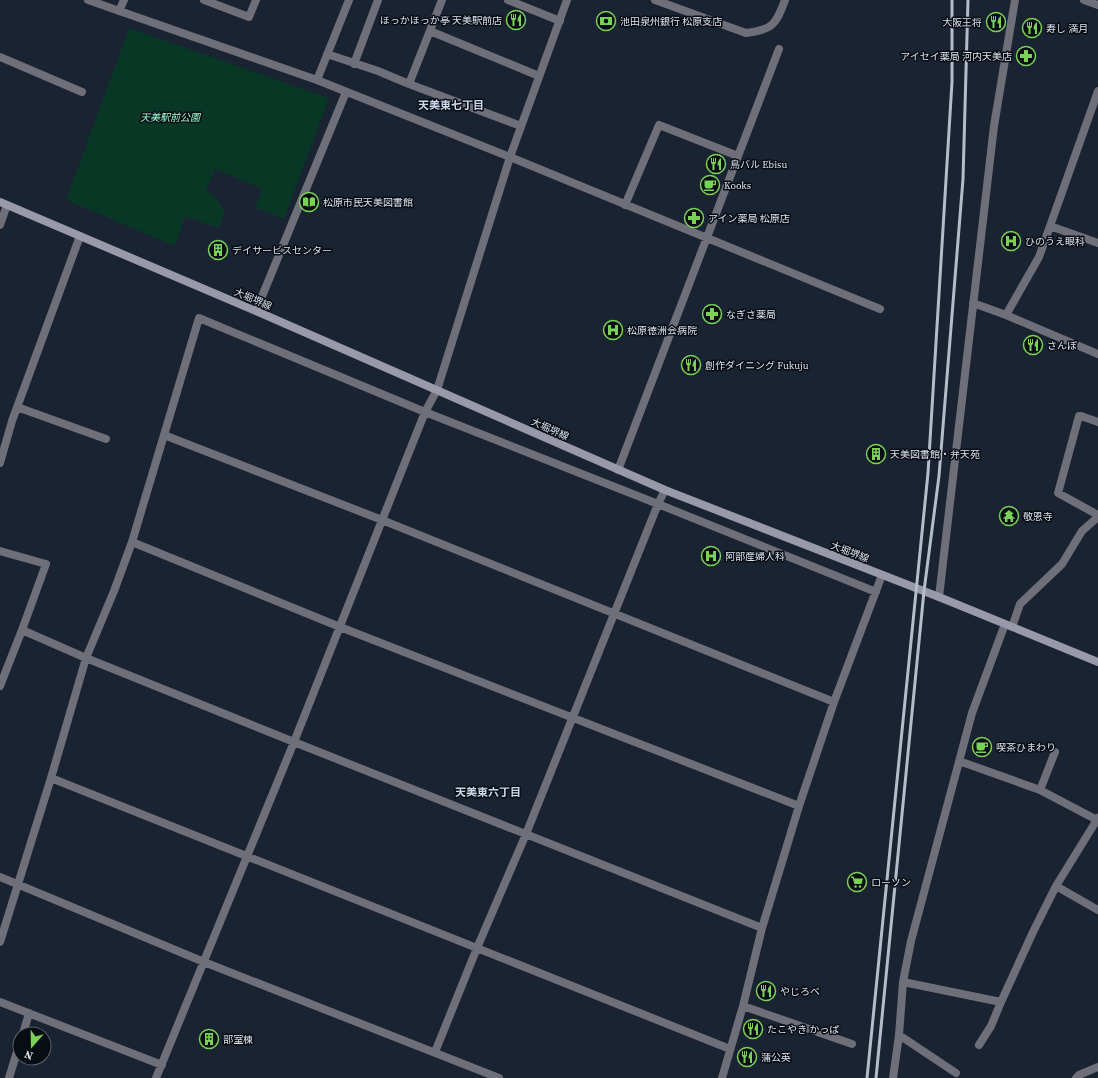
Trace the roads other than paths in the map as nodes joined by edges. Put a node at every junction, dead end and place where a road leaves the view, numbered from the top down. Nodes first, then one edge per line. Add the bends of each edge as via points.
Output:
1 (88, 0) edge
2 (124, 0) edge
3 (204, 0) edge
4 (256, 0) edge
5 (349, 0) edge
6 (378, 0) edge
7 (442, 0) edge
8 (508, 0) edge
9 (567, 0) edge
10 (655, 0) edge
11 (784, 0) edge
12 (1016, 0) edge
13 (1084, 0) edge
14 (1098, 5) edge
15 (119, 11) junction
16 (560, 21) junction
17 (430, 31) junction
18 (779, 49) dead end
19 (328, 54) junction
20 (0, 57) edge
21 (354, 64) junction
22 (539, 76) junction
23 (317, 80) junction
24 (409, 84) junction
25 (1098, 91) edge
26 (82, 92) dead end
27 (346, 92) junction
28 (521, 126) junction
29 (738, 156) junction
30 (510, 157) junction
31 (4, 203) edge
32 (625, 205) junction
33 (0, 225) edge
34 (1050, 226) junction
35 (80, 236) junction
36 (706, 239) junction
37 (1098, 243) edge
38 (973, 304) junction
39 (880, 309) dead end
40 (256, 311) junction
41 (1006, 315) junction
42 (1098, 354) edge
43 (437, 390) junction
44 (17, 407) junction
45 (425, 412) junction
46 (1098, 422) edge
47 (164, 435) junction
48 (106, 439) dead end
49 (0, 463) edge
50 (618, 470) junction
51 (665, 490) junction
52 (658, 504) junction
53 (1098, 516) edge
54 (382, 520) junction
55 (132, 542) junction
56 (0, 551) edge
57 (882, 576) junction
58 (876, 592) junction
59 (939, 597) junction
60 (614, 614) junction
61 (1008, 626) junction
62 (340, 627) junction
63 (22, 630) junction
64 (86, 658) junction
65 (1098, 662) edge
66 (0, 686) edge
67 (834, 702) junction
68 (572, 718) junction
69 (294, 742) junction
70 (1055, 752) dead end
71 (959, 761) junction
72 (51, 778) junction
73 (1040, 790) junction
74 (800, 806) junction
75 (1098, 819) edge
76 (526, 834) junction
77 (247, 856) junction
78 (0, 877) edge
79 (19, 886) junction
80 (1056, 886) junction
81 (1098, 910) edge
82 (762, 928) junction
83 (0, 942) edge
84 (477, 948) junction
85 (204, 962) junction
86 (902, 982) junction
87 (0, 1002) edge
88 (1001, 1002) junction
89 (743, 1006) junction
90 (29, 1013) junction
91 (25, 1026) edge
92 (899, 1034) junction
93 (852, 1044) dead end
94 (979, 1045) dead end
95 (730, 1049) junction
96 (435, 1052) junction
97 (162, 1065) junction
98 (13, 1066) edge
99 (1098, 1067) edge
100 (956, 1073) dead end
101 (10, 1077) edge
102 (156, 1078) edge
103 (499, 1078) edge
104 (722, 1078) edge
105 (893, 1078) edge
106 (1076, 1078) edge

1 - 15 street
2 - 15 street
3 - 4 street via 249,17
5 - 19 street
6 - 21 street
7 - 17 street
8 - 16 street
9 - 16 street
10 - 11 street via 746,33 759,32 777,20
12 - 38 street via 994,126
13 - 14 street
15 - 23 street
16 - 22 street
17 - 22 street
17 - 24 street
18 - 29 street
19 - 21 street
19 - 23 street
20 - 26 street
21 - 24 street
22 - 28 street
23 - 27 street
24 - 28 street
25 - 34 street
27 - 30 street
27 - 40 street
28 - 30 street
29 - 32 street via 659,125
29 - 36 street
30 - 32 street
30 - 43 street
31 - 33 street
31 - 35 main road, 大堀堺線
32 - 36 street
34 - 37 street
34 - 41 street via 1039,257
35 - 40 main road, 大堀堺線
35 - 44 street
36 - 39 street
36 - 50 street
38 - 41 street
38 - 59 street
40 - 43 main road, 大堀堺線
41 - 42 street
43 - 45 street
43 - 50 main road, 大堀堺線
44 - 48 street
44 - 49 street
45 - 47 street via 199,318
45 - 52 street
45 - 54 street
46 - 53 street via 1079,416 1058,493
47 - 54 street
47 - 55 street
50 - 51 main road, 大堀堺線
51 - 52 street
51 - 57 main road, 大堀堺線
52 - 58 street
52 - 60 street
53 - 61 street via 1082,530 1062,564 1020,604
54 - 60 street
54 - 62 street
55 - 62 street
55 - 64 street
56 - 63 street via 46,564
57 - 58 street
57 - 59 main road, 大堀堺線
58 - 67 street
59 - 61 main road, 大堀堺線
60 - 67 street
60 - 68 street
61 - 65 main road, 大堀堺線
61 - 71 street via 972,713
62 - 68 street
62 - 69 street
63 - 64 street
63 - 66 street
64 - 69 street
64 - 72 street
67 - 74 street
68 - 74 street
68 - 76 street
69 - 76 street
69 - 77 street
70 - 73 street
71 - 73 street
71 - 86 street
72 - 77 street
72 - 79 street
73 - 75 street
74 - 82 street
75 - 80 street
76 - 82 street
76 - 84 street
77 - 84 street
77 - 85 street
78 - 79 street
79 - 83 street
79 - 85 street
80 - 81 street
80 - 88 street
82 - 89 street
84 - 95 street
84 - 96 street
85 - 96 street
85 - 97 street
86 - 88 street
86 - 92 street
87 - 90 street
88 - 94 street via 991,1026
89 - 93 street
89 - 95 street
90 - 91 street
90 - 97 street
92 - 100 street
92 - 105 street
95 - 104 street
96 - 103 street
97 - 102 street
98 - 101 street
99 - 106 street

